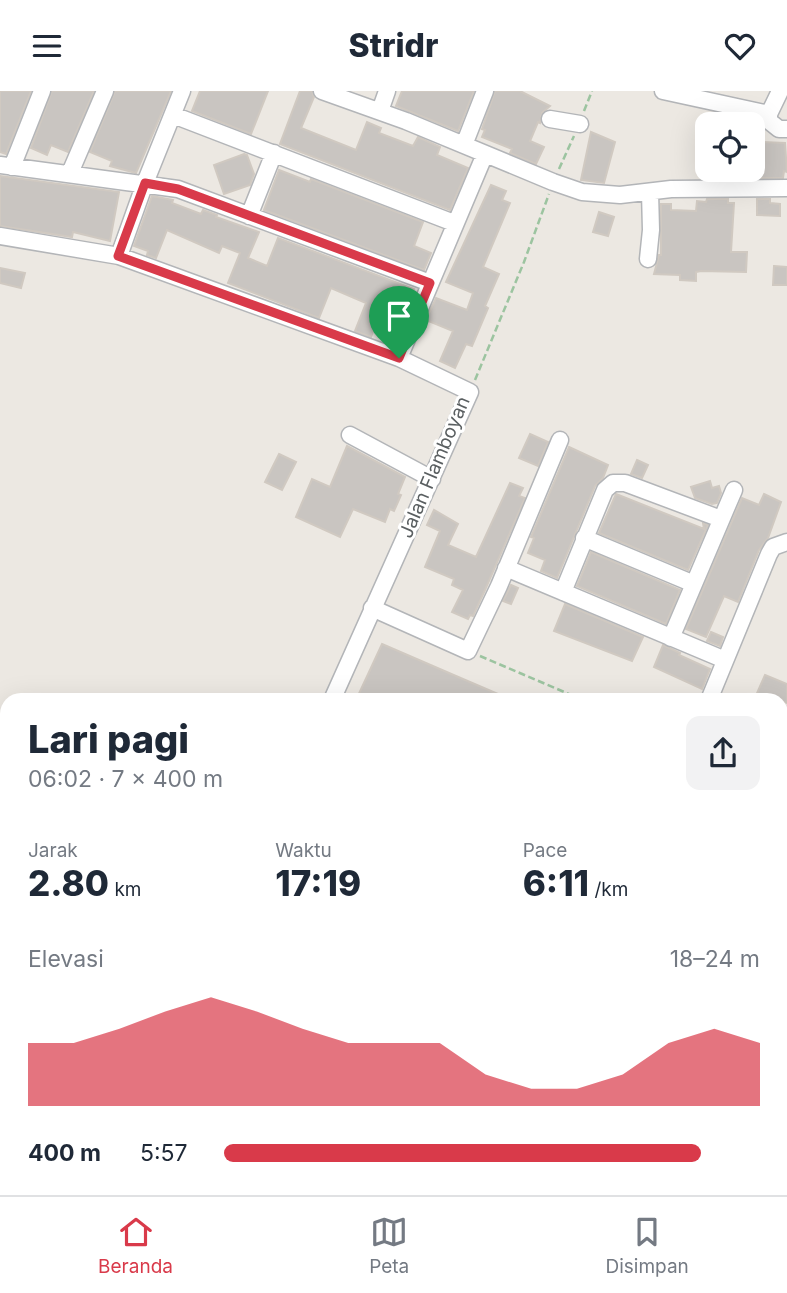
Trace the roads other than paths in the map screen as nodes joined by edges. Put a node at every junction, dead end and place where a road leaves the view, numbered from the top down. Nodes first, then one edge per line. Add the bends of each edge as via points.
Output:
1 (42, 91) edge
2 (105, 91) edge
3 (182, 91) edge
4 (323, 91) edge
5 (387, 91) edge
6 (485, 91) edge
7 (663, 91) edge
8 (780, 91) edge
9 (380, 111) junction
10 (769, 114) junction
11 (173, 115) junction
12 (550, 118) dead end
13 (580, 124) road end
14 (787, 129) edge
15 (464, 145) junction
16 (274, 153) junction
17 (496, 154) junction
18 (6, 166) edge
19 (70, 173) junction
20 (145, 183) junction
21 (787, 188) edge
22 (650, 192) junction
23 (249, 216) junction
24 (454, 223) junction
25 (0, 236) edge
26 (118, 256) junction
27 (648, 259) dead end
28 (430, 283) junction
29 (399, 358) junction
30 (350, 435) dead end
31 (560, 440) dead end
32 (432, 479) junction
33 (734, 489) dead end
34 (721, 519) junction
35 (584, 538) junction
36 (787, 542) edge
37 (506, 568) junction
38 (694, 584) junction
39 (563, 592) junction
40 (372, 608) junction
41 (671, 638) junction
42 (725, 660) junction
43 (335, 693) edge
44 (712, 693) edge

1 - 18 street
2 - 19 street
3 - 11 street
4 - 9 street
5 - 9 street
6 - 15 street
7 - 10 street
8 - 10 street
9 - 15 street
10 - 14 street via 772,125
11 - 16 street
11 - 20 street
12 - 13 street
15 - 17 street
16 - 23 street
16 - 24 street
17 - 22 street via 582,192
17 - 24 street
18 - 19 street
19 - 20 street
20 - 23 street via 178,189
20 - 26 street
21 - 22 street
22 - 27 street
23 - 28 street
24 - 28 street
25 - 26 street, Jalan Flamboyan
26 - 29 street, Jalan Flamboyan
28 - 29 street
29 - 32 street, Jalan Flamboyan via 470,392
30 - 32 street
31 - 37 street
32 - 40 street, Jalan Flamboyan
33 - 34 street
34 - 35 street via 618,481 605,490
34 - 38 street
35 - 38 street
35 - 39 street
36 - 42 street via 769,554
37 - 39 street
37 - 40 street via 468,651
38 - 41 street
39 - 41 street
40 - 43 street, Jalan Flamboyan
41 - 42 street
42 - 44 street

